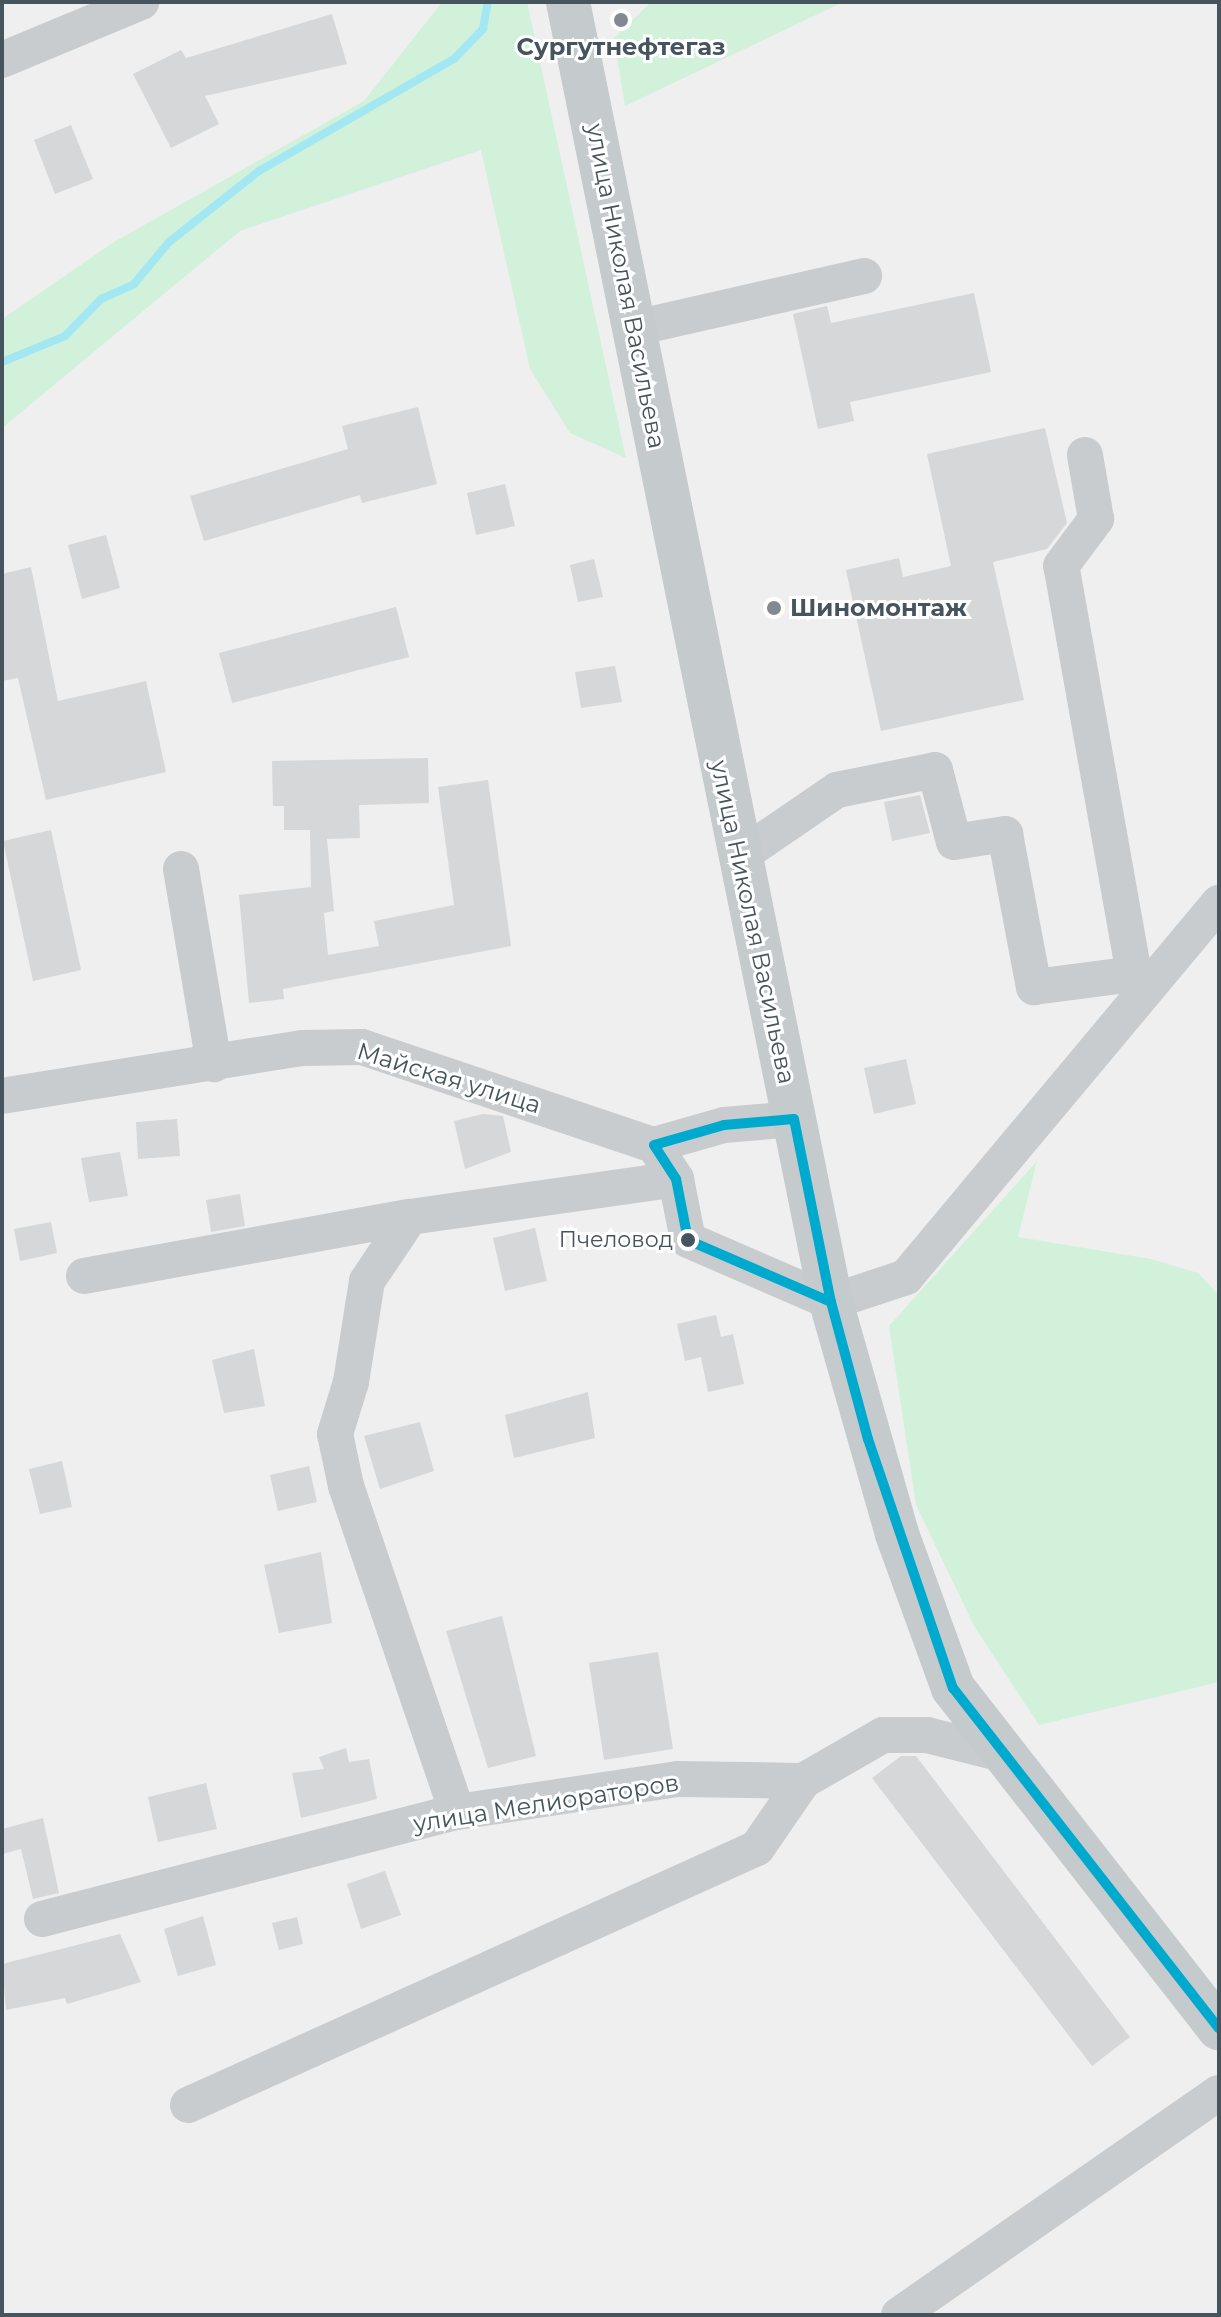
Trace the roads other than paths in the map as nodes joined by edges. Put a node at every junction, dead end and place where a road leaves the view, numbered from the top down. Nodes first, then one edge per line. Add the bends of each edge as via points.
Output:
1 (141, 2) edge
2 (568, 2) edge
3 (2, 60) edge
4 (864, 276) dead end
5 (635, 328) junction
6 (1085, 455) dead end
7 (739, 857) junction
8 (181, 869) dead end
9 (1219, 903) edge
10 (214, 1064) junction
11 (2, 1096) edge
12 (794, 1119) junction
13 (654, 1145) junction
14 (676, 1179) junction
15 (410, 1217) junction
16 (84, 1276) dead end
17 (831, 1302) junction
18 (998, 1753) junction
19 (803, 1781) junction
20 (457, 1812) junction
21 (42, 1919) dead end
22 (1219, 2029) edge
23 (1219, 2093) edge
24 (188, 2105) dead end
25 (899, 2315) edge

1 - 3 street
2 - 5 main road, улица Николая Васильева
4 - 5 street
5 - 7 main road, улица Николая Васильева
6 - 7 street via 1096,519 1061,566 1134,974 1034,987 1005,834 954,842 935,770 837,790
7 - 12 main road, улица Николая Васильева
8 - 10 street
9 - 17 street via 906,1277
10 - 11 street, Майская улица
10 - 13 street, Майская улица via 302,1048 362,1047
12 - 13 street via 724,1125
12 - 17 main road, улица Николая Васильева
13 - 14 street
14 - 15 street
14 - 17 street via 688,1240
15 - 16 street
15 - 20 street via 367,1281 351,1382 335,1434 346,1486
17 - 18 main road, улица Николая Васильева via 932,1639 953,1688
18 - 19 street via 927,1735 883,1735
18 - 22 main road, улица Николая Васильева
19 - 20 street, улица Мелиораторов via 678,1779
19 - 24 street via 757,1848
20 - 21 street, улица Мелиораторов
23 - 25 street

